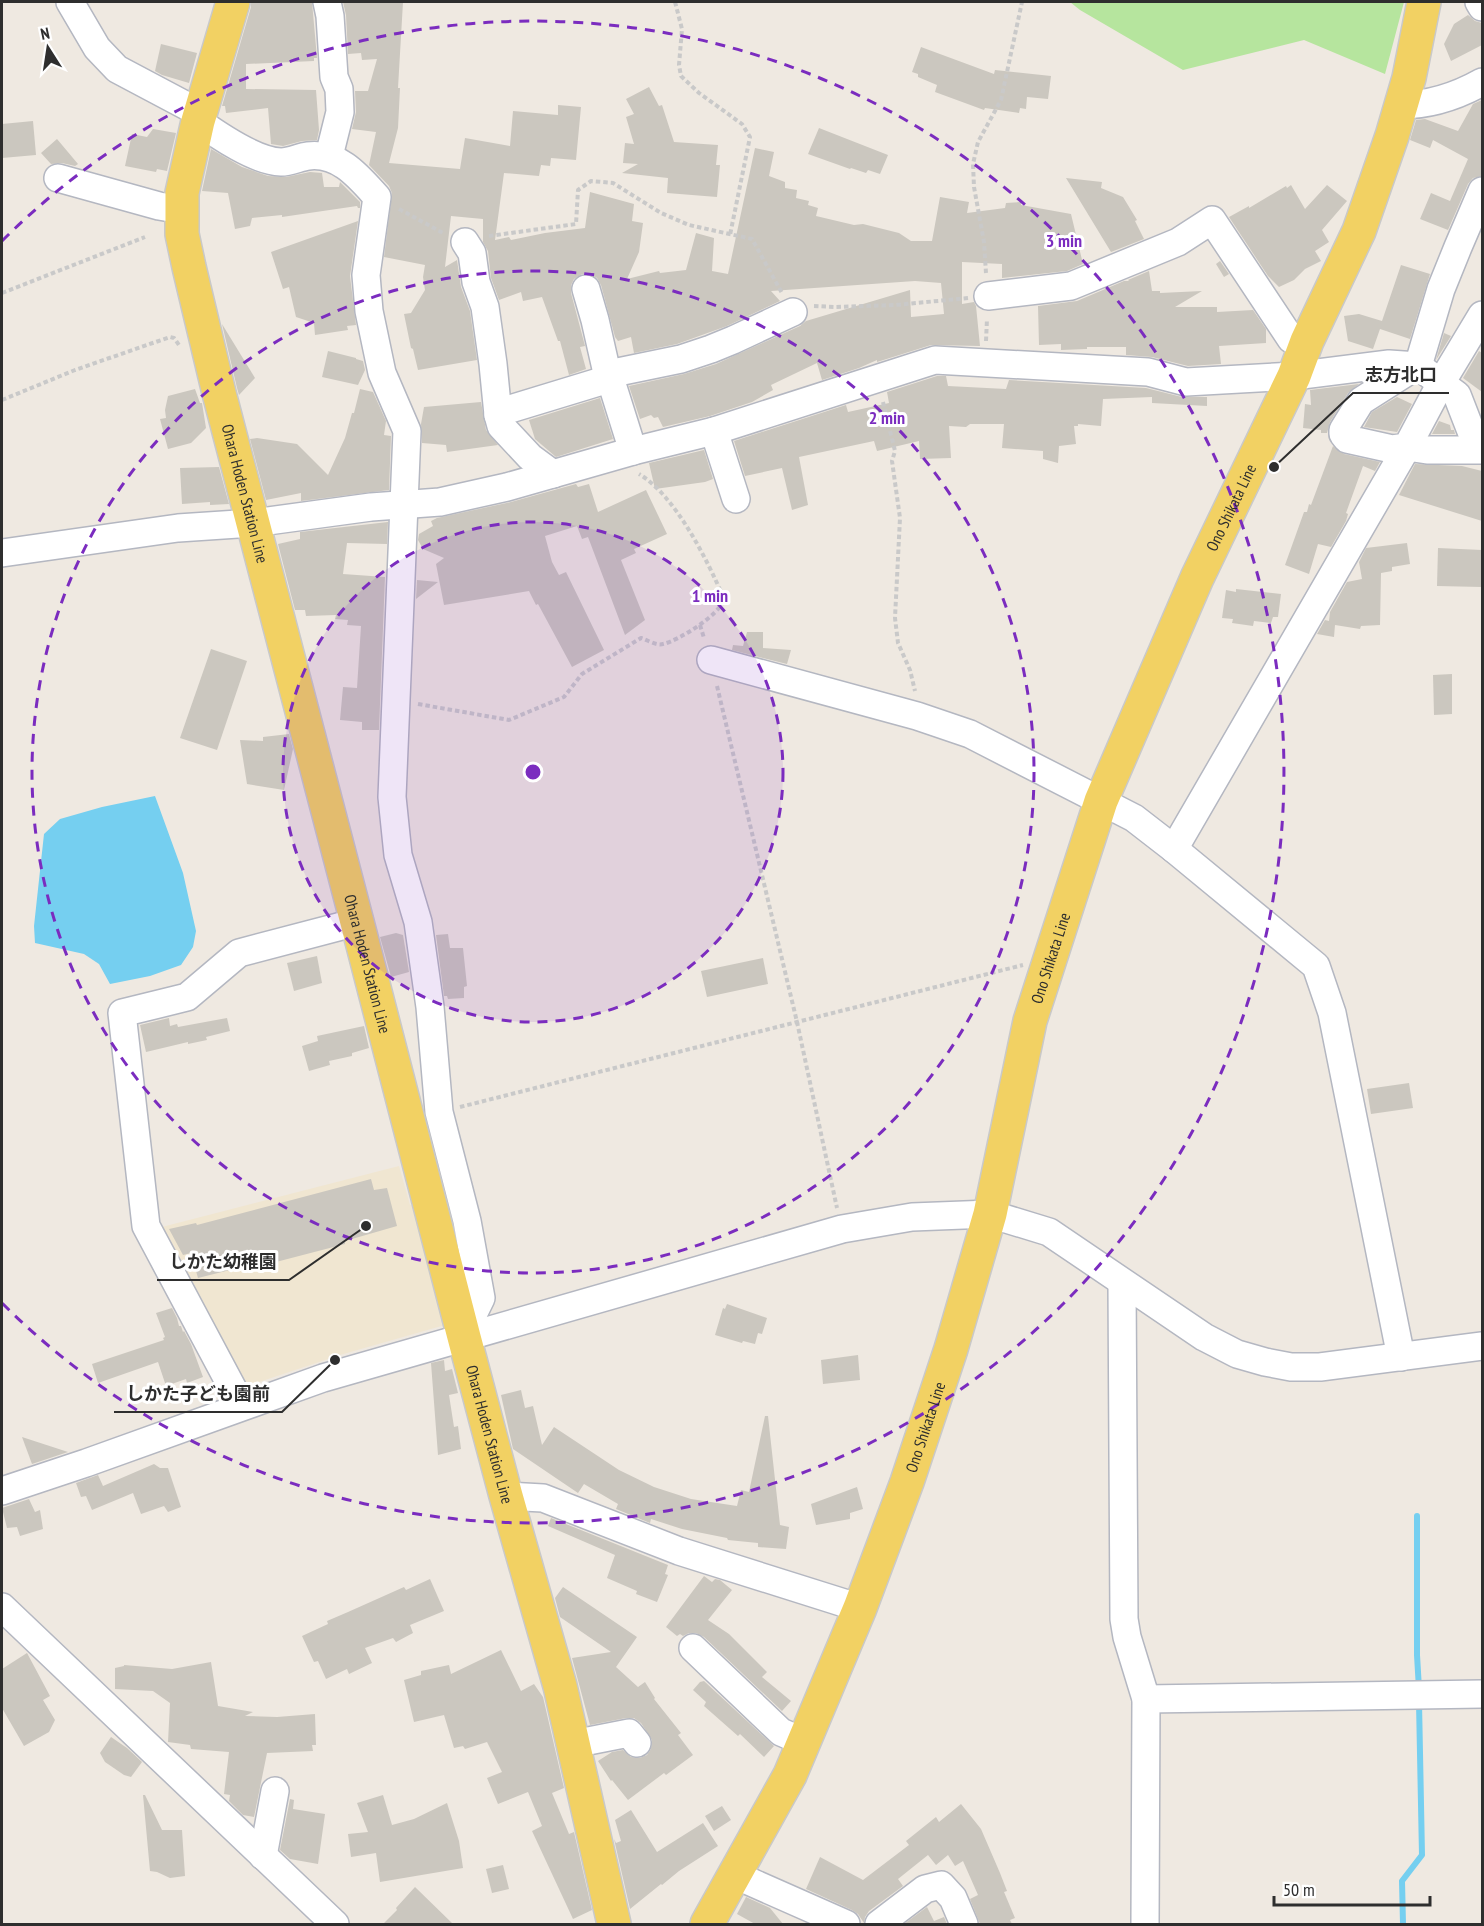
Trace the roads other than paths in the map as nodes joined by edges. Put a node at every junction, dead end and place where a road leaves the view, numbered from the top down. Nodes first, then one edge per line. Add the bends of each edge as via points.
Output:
1 (70, 2) edge
2 (233, 2) edge
3 (327, 2) edge
4 (1424, 2) edge
5 (1479, 2) edge
6 (1482, 7) edge
7 (1482, 73) edge
8 (1482, 82) edge
9 (1442, 100) junction
10 (1401, 105) junction
11 (199, 117) junction
12 (329, 156) junction
13 (58, 178) dead end
14 (1482, 191) edge
15 (182, 210) junction
16 (465, 242) road end
17 (586, 289) dead end
18 (988, 296) road end
19 (793, 312) road end
20 (1482, 315) edge
21 (1306, 341) junction
22 (1413, 366) junction
23 (609, 376) junction
24 (1294, 376) junction
25 (1442, 383) junction
26 (498, 415) junction
27 (714, 431) junction
28 (1407, 447) junction
29 (1480, 449) edge
30 (623, 454) junction
31 (553, 474) junction
32 (736, 499) dead end
33 (403, 504) junction
34 (253, 523) junction
35 (2, 552) edge
36 (711, 660) road end
37 (1101, 801) junction
38 (1174, 849) junction
39 (357, 922) junction
40 (990, 1214) junction
41 (1122, 1283) junction
42 (464, 1336) junction
43 (1482, 1346) edge
44 (1401, 1358) junction
45 (242, 1406) junction
46 (2, 1491) edge
47 (506, 1496) junction
48 (2, 1607) edge
49 (860, 1608) junction
50 (693, 1648) dead end
51 (1482, 1694) edge
52 (1146, 1699) junction
53 (804, 1742) junction
54 (637, 1743) dead end
55 (573, 1744) junction
56 (275, 1791) dead end
57 (263, 1856) junction
58 (735, 1875) junction
59 (335, 1924) edge
60 (614, 1924) edge
61 (707, 1924) edge
62 (846, 1924) edge
63 (879, 1924) edge
64 (964, 1924) edge
65 (1145, 1924) edge

1 - 11 street via 97,48 117,69
2 - 11 main road, Ohara Hoden Station Line
3 - 12 street via 334,77 339,89 339,112
4 - 10 main road, Ono Shikata Line
5 - 6 street
7 - 9 street via 1451,89
8 - 9 street
9 - 10 street
10 - 21 main road, Ono Shikata Line via 1359,231
11 - 12 street via 219,136 259,157 281,162 310,155
11 - 15 main road, Ohara Hoden Station Line via 182,193
12 - 33 street via 361,179 377,197 366,275 369,311 382,373 407,430
13 - 15 street
14 - 22 street
15 - 34 main road, Ohara Hoden Station Line via 182,234
16 - 26 street via 472,254 485,307
17 - 23 street
18 - 21 street via 1071,285 1178,243 1212,220 1291,339
19 - 23 street via 711,349
20 - 25 street
21 - 24 main road, Ono Shikata Line
22 - 24 street via 1389,364
22 - 25 street
22 - 28 street via 1362,401 1343,430 1347,439 1392,449
23 - 26 street
23 - 30 street
24 - 27 street via 1186,382 1148,372 936,360
24 - 37 main road, Ono Shikata Line via 1197,578
25 - 28 street
25 - 29 street via 1457,395
26 - 31 street via 503,429
27 - 30 street
27 - 32 street
28 - 29 street
28 - 38 street
30 - 31 street
31 - 33 street via 440,502
33 - 34 street
33 - 42 street via 392,797 398,855 418,922 439,1112 467,1221 481,1298
34 - 35 street via 178,528
34 - 39 main road, Ohara Hoden Station Line
36 - 37 street via 970,734
37 - 38 street via 1134,818
37 - 40 main road, Ono Shikata Line via 1030,1021
38 - 44 street via 1316,966 1332,1013
39 - 42 main road, Ohara Hoden Station Line
39 - 45 street via 239,953 187,997 122,1013 146,1226
40 - 41 street via 1049,1232
40 - 42 street via 912,1217 842,1229
40 - 49 main road, Ono Shikata Line via 908,1482
41 - 44 street via 1204,1337 1237,1354 1265,1362 1320,1367
41 - 52 street via 1124,1619
42 - 45 street
42 - 47 main road, Ohara Hoden Station Line
43 - 44 street
45 - 46 street
47 - 49 street via 543,1498 679,1551
47 - 55 main road, Ohara Hoden Station Line
48 - 57 street
49 - 53 main road, Ono Shikata Line
50 - 53 street via 726,1669 781,1732
51 - 52 street
52 - 65 street
53 - 58 main road, Ono Shikata Line
54 - 55 street via 628,1733
55 - 60 main road, Ohara Hoden Station Line
56 - 57 street
57 - 59 street
58 - 61 main road, Ono Shikata Line
58 - 62 street
63 - 64 street via 925,1889 940,1885 953,1898

